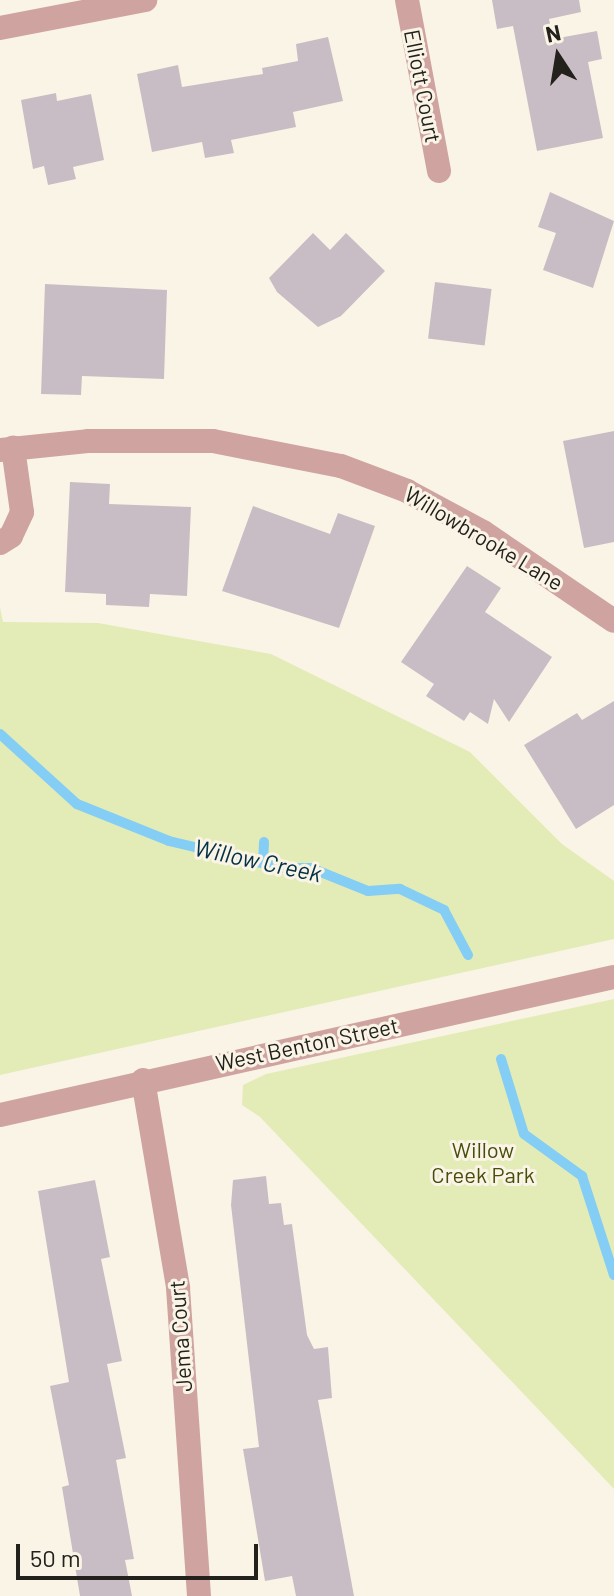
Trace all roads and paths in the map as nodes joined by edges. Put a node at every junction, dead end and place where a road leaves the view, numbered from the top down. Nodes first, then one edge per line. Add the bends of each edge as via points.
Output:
1 (145, 0) edge
2 (407, 0) edge
3 (0, 28) edge
4 (439, 171) dead end
5 (7, 449) edge
6 (0, 543) edge
7 (614, 621) edge
8 (614, 977) edge
9 (143, 1080) junction
10 (0, 1115) edge
11 (199, 1596) edge

1 - 3 street
2 - 4 street, Elliott Court
5 - 6 street, Willowbrooke Lane via 22,512 11,536
5 - 7 street, Willowbrooke Lane via 213,441 341,466 407,491 483,532
8 - 9 street, West Benton Street
9 - 10 street, West Benton Street
9 - 11 street, Jema Court via 178,1288

